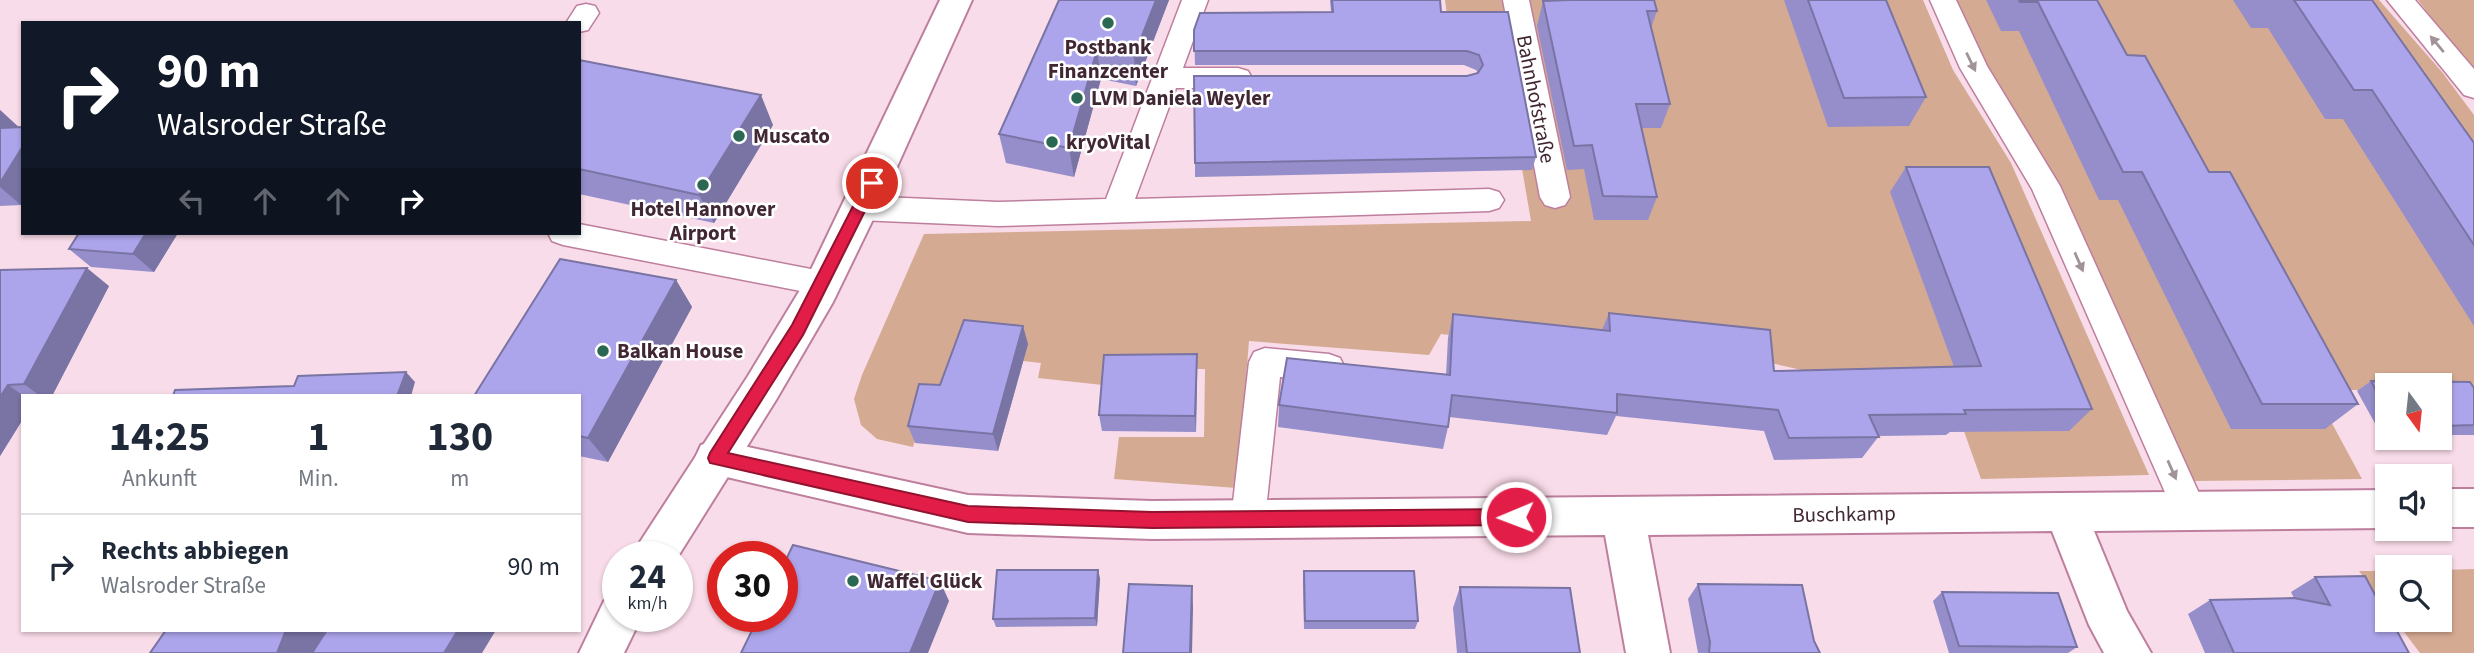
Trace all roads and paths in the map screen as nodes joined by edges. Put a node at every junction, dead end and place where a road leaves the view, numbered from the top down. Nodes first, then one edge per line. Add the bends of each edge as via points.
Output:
1 (956, 0) edge
2 (1195, 0) edge
3 (1516, 0) edge
4 (1943, 0) edge
5 (2400, 0) edge
6 (1166, 78) junction
7 (1261, 78) edge
8 (2474, 88) edge
9 (1555, 197) dead end
10 (1489, 201) dead end
11 (859, 208) junction
12 (1116, 211) junction
13 (573, 235) edge
14 (821, 284) junction
15 (1361, 370) edge
16 (716, 458) junction
17 (2452, 508) edge
18 (2474, 508) edge
19 (2375, 509) edge
20 (2190, 511) junction
21 (2065, 512) junction
22 (1623, 516) junction
23 (1248, 520) junction
24 (664, 541) edge
25 (612, 632) edge
26 (601, 653) edge
27 (1648, 653) edge
28 (2129, 653) edge

1 - 11 street
2 - 6 lane
3 - 9 lane, Bahnhofstraße
4 -> 20 lane via 1973,68 2045,186
8 -> 5 lane
6 - 7 lane
6 - 12 lane
10 - 12 lane
11 - 12 lane via 998,214
11 - 14 street
13 - 14 lane
14 - 16 street
15 - 23 lane via 1265,362
16 - 23 street, Buschkamp via 968,514
16 - 24 street
17 - 18 street
19 - 20 street, Buschkamp
20 - 21 street, Buschkamp
21 - 22 street, Buschkamp
21 - 28 street via 2111,625
22 - 23 street, Buschkamp
22 - 27 street
25 - 26 street

